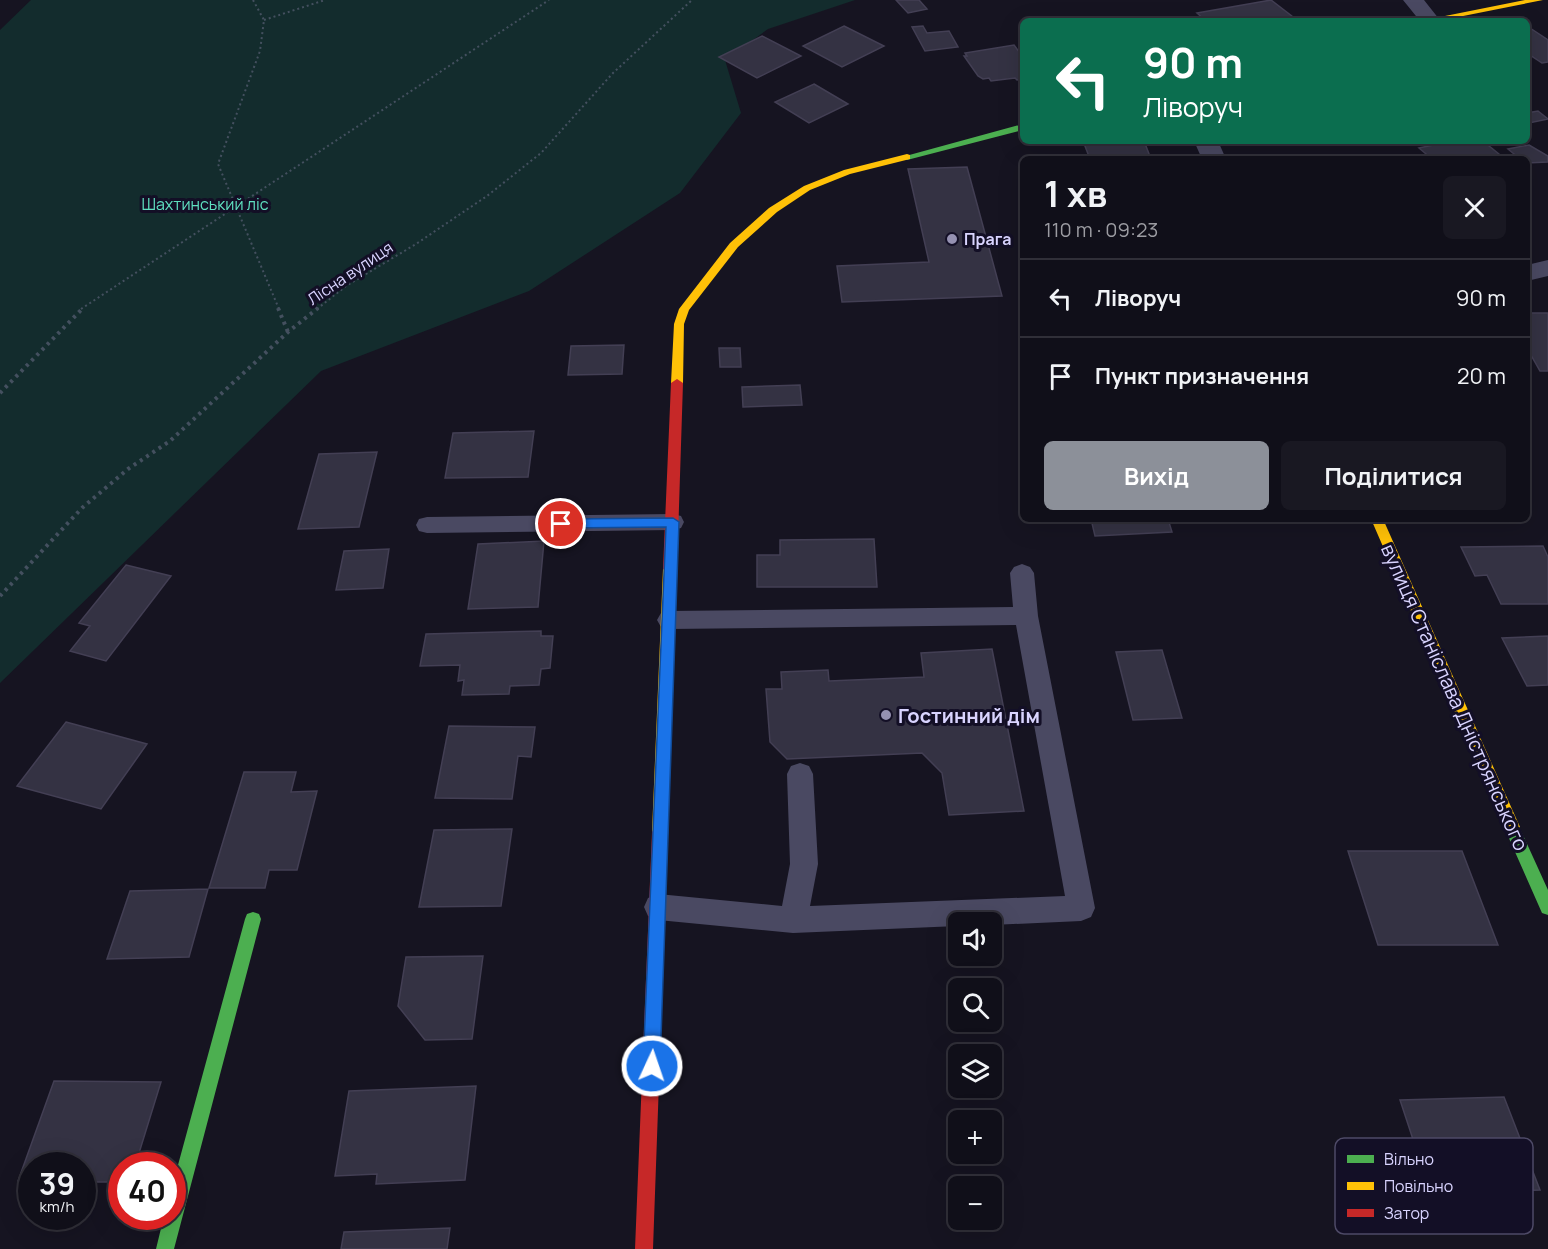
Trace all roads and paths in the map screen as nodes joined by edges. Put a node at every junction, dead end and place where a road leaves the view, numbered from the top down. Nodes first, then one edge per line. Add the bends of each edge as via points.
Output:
1 (253, 0) edge
2 (326, 0) edge
3 (549, 0) edge
4 (692, 0) edge
5 (1413, 0) edge
6 (1539, 0) edge
7 (1426, 18) edge
8 (1438, 18) edge
9 (264, 20) junction
10 (1020, 128) edge
11 (235, 208) junction
12 (1548, 268) edge
13 (1530, 272) edge
14 (288, 332) junction
15 (0, 393) edge
16 (673, 522) junction
17 (1378, 522) edge
18 (427, 525) dead end
19 (1022, 573) dead end
20 (0, 596) edge
21 (1026, 616) junction
22 (669, 620) junction
23 (800, 774) dead end
24 (658, 907) junction
25 (1548, 908) edge
26 (253, 919) dead end
27 (793, 920) junction
28 (165, 1249) edge
29 (644, 1249) edge

1 - 9 path
2 - 9 path
3 - 11 path
4 - 14 path, Лісна вулиця via 614,73 541,153 487,196 346,286
5 - 7 street
6 - 8 street
9 - 11 path via 260,51 218,164
10 - 16 street via 847,172 807,188 773,210 734,245 684,309 679,324
11 - 14 path
11 - 15 path via 80,310
12 - 13 street
14 - 20 path, Лісна вулиця via 170,441 128,469 82,508
16 - 18 lane
16 - 22 street
17 - 25 street, вулиця Станіслава Дністрянського
19 - 21 lane
21 - 22 lane
21 - 27 lane via 1081,908
22 - 24 street
23 - 27 lane via 804,864
24 - 27 lane
24 - 29 street
26 - 28 street

